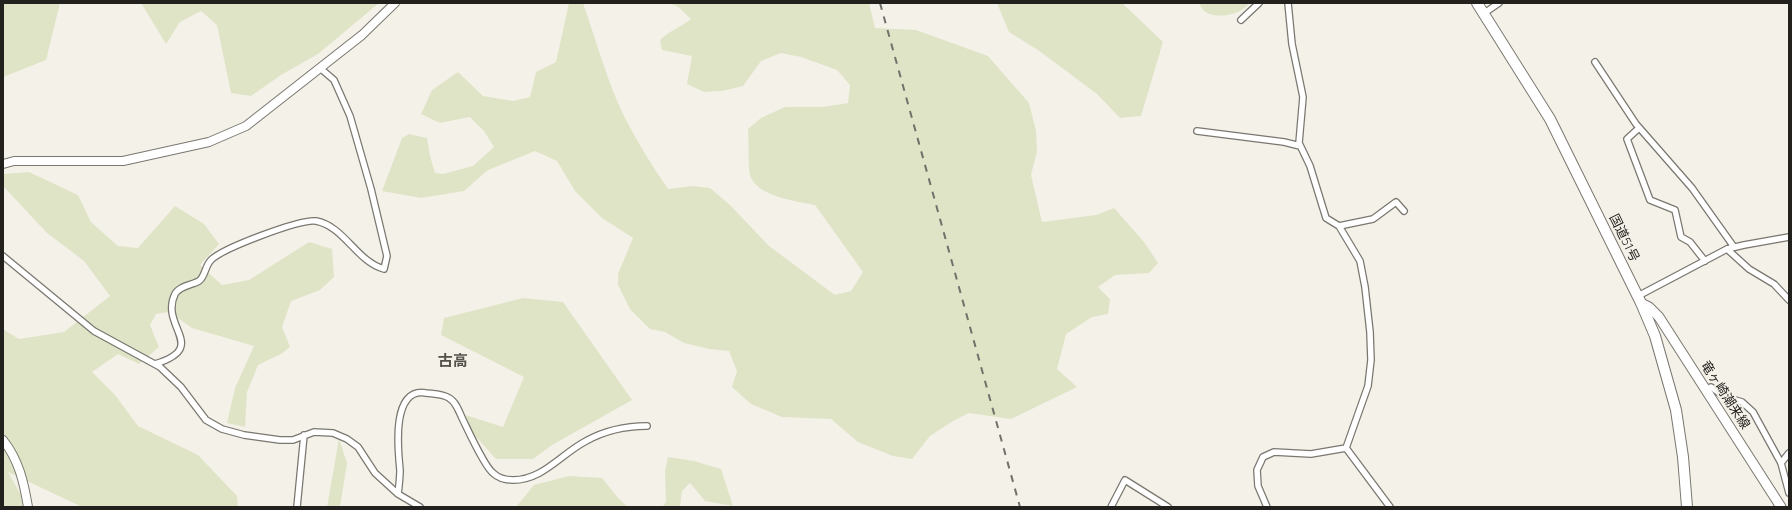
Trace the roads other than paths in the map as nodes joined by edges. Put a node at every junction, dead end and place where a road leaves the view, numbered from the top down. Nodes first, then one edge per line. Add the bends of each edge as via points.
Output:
1 (395, 3) edge
2 (1259, 3) edge
3 (1288, 3) edge
4 (1477, 3) edge
5 (1500, 3) edge
6 (1483, 14) junction
7 (1241, 20) dead end
8 (1595, 62) dead end
9 (320, 68) junction
10 (1640, 128) junction
11 (1197, 131) dead end
12 (1300, 146) junction
13 (3, 164) edge
14 (1404, 211) dead end
15 (1339, 226) junction
16 (1789, 237) edge
17 (1734, 247) junction
18 (1727, 249) junction
19 (3, 256) edge
20 (1705, 261) junction
21 (1639, 299) junction
22 (1789, 300) edge
23 (155, 364) junction
24 (1706, 389) junction
25 (647, 426) dead end
26 (304, 435) junction
27 (3, 440) edge
28 (1346, 448) junction
29 (1789, 453) edge
30 (1781, 463) junction
31 (1789, 493) edge
32 (398, 494) junction
33 (28, 507) edge
34 (297, 507) edge
35 (420, 507) edge
36 (1111, 507) edge
37 (1168, 507) edge
38 (1268, 507) edge
39 (1390, 507) edge
40 (1687, 507) edge
41 (1781, 507) edge

1 - 9 street via 362,35
2 - 7 street
3 - 12 street via 1292,44 1303,97
4 - 6 highway, 国道51号
5 - 6 street
6 - 21 highway, 国道51号 via 1550,119
8 - 10 street
9 - 13 street via 246,126 209,142 123,161 14,161
9 - 23 street via 334,80 356,134 387,256 384,269 371,264 324,223 313,221 254,238 211,260 200,280 178,290 172,306 182,344 181,350 171,359
10 - 17 street via 1692,188
10 - 20 street via 1627,138 1650,200 1674,210 1681,237 1690,242
11 - 12 street
12 - 15 street via 1310,166 1326,218
14 - 15 street via 1396,202 1373,219
15 - 28 street via 1360,260 1370,332 1371,360 1368,386
16 - 17 street
17 - 18 street
18 - 20 street
18 - 22 street via 1749,269 1774,284
19 - 23 street via 94,331
20 - 21 street
21 - 24 main road, 竜ヶ崎潮来線 via 1659,317
21 - 40 highway, 国道51号 via 1654,336 1676,410
23 - 26 street via 181,387 206,420 222,429 280,440 293,440
24 - 30 street via 1711,387 1725,397 1742,402 1753,412
24 - 41 main road, 竜ヶ崎潮来線
25 - 32 street via 601,434 585,441 540,473 510,480 500,478 489,469 450,398 422,392 413,394 402,407 397,442 400,471
26 - 32 street via 328,432 347,439 358,447 375,473
26 - 34 street
27 - 33 street via 15,459 24,482
28 - 38 street via 1311,454 1274,452 1263,457 1256,470 1257,481
28 - 39 street
29 - 30 street
30 - 31 street
32 - 35 street
36 - 37 street via 1124,480

